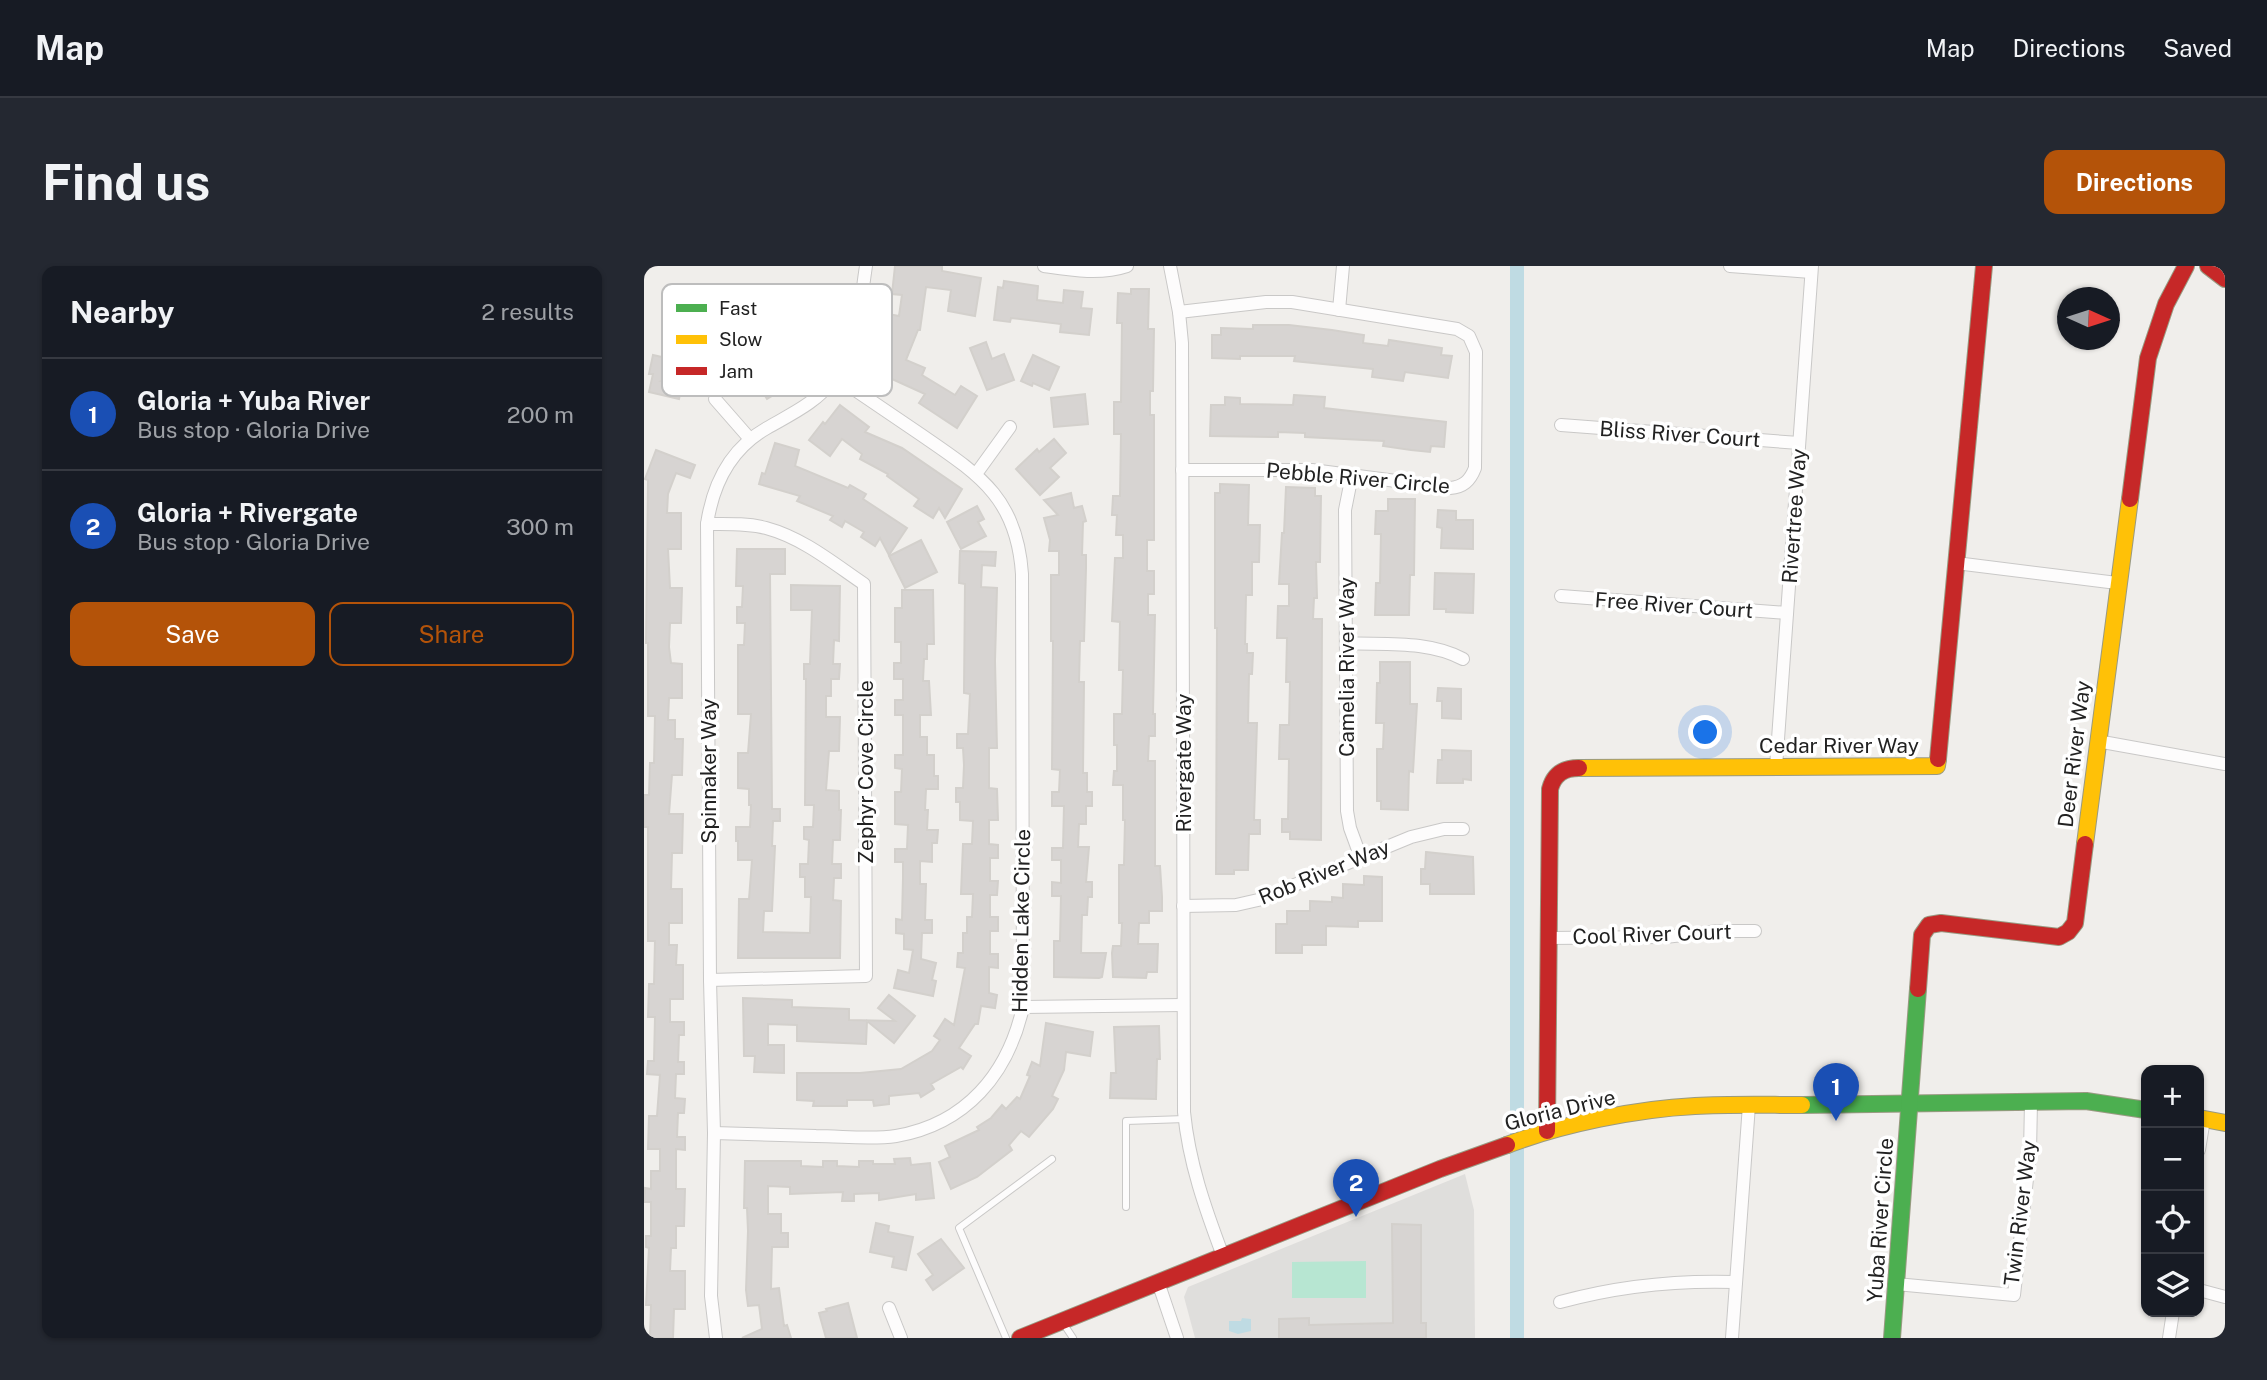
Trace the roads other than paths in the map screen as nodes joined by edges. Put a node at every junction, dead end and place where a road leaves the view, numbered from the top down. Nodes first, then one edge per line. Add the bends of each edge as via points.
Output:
1 (866, 266) edge
2 (1044, 266) edge
3 (1127, 266) edge
4 (1170, 266) edge
5 (1343, 266) edge
6 (1730, 266) edge
7 (1984, 266) edge
8 (2186, 266) edge
9 (2208, 266) edge
10 (1812, 269) edge
11 (2225, 279) edge
12 (863, 284) edge
13 (1339, 310) junction
14 (1179, 312) junction
15 (817, 396) edge
16 (863, 396) edge
17 (715, 400) dead end
18 (1561, 425) dead end
19 (1010, 427) dead end
20 (750, 439) junction
21 (1799, 443) junction
22 (1182, 470) junction
23 (976, 474) junction
24 (1352, 475) junction
25 (707, 524) junction
26 (1956, 563) junction
27 (2118, 583) junction
28 (1561, 596) dead end
29 (1787, 613) junction
30 (1346, 643) junction
31 (1462, 659) dead end
32 (2097, 741) junction
33 (2225, 764) edge
34 (1776, 767) junction
35 (1463, 829) dead end
36 (1361, 858) junction
37 (1183, 906) junction
38 (1755, 931) dead end
39 (1548, 938) junction
40 (710, 980) junction
41 (1183, 1005) junction
42 (1023, 1007) junction
43 (2031, 1102) junction
44 (1909, 1104) junction
45 (1749, 1105) junction
46 (2141, 1109) edge
47 (1185, 1119) junction
48 (2204, 1120) edge
49 (2225, 1123) edge
50 (1547, 1131) junction
51 (714, 1133) junction
52 (1052, 1159) dead end
53 (1126, 1207) dead end
54 (1223, 1256) junction
55 (1158, 1282) junction
56 (1736, 1282) junction
57 (1896, 1284) junction
58 (2204, 1291) edge
59 (2225, 1297) edge
60 (1560, 1302) dead end
61 (889, 1308) dead end
62 (2172, 1317) edge
63 (1062, 1321) junction
64 (716, 1338) edge
65 (901, 1338) edge
66 (1006, 1338) edge
67 (1020, 1338) edge
68 (1073, 1338) edge
69 (1177, 1338) edge
70 (1732, 1338) edge
71 (1892, 1338) edge
72 (2169, 1338) edge

1 - 12 street, Spinnaker Way
2 - 3 street via 1079,271
4 - 14 street, Rivergate Way
5 - 13 street
6 - 10 street
7 - 26 street, Cedar River Way
8 - 27 street, Deer River Way via 2166,304 2148,358
9 - 11 street
10 - 21 street, Rivertree Way
13 - 14 street, Pebble River Circle via 1266,302
13 - 24 street, Pebble River Circle via 1457,329 1469,336 1476,352 1475,468 1466,483 1450,488
14 - 22 street, Rivergate Way
15 - 20 street, Spinnaker Way
16 - 23 street, Hidden Lake Circle
17 - 20 street
18 - 21 street, Bliss River Court
19 - 23 street
20 - 25 street, Spinnaker Way via 716,484
21 - 29 street, Rivertree Way
22 - 24 street, Pebble River Circle via 1312,470
22 - 37 street, Rivergate Way
23 - 42 street, Hidden Lake Circle via 1009,517 1021,558
24 - 30 street, Camelia River Way via 1345,510
25 - 40 street, Spinnaker Way
25 - 40 street, Zephyr Cove Circle via 743,524 786,535 864,584 866,976
26 - 27 street
26 - 34 street, Cedar River Way via 1937,766
27 - 32 street, Deer River Way
28 - 29 street, Free River Court
29 - 34 street, Rivertree Way
30 - 31 street via 1433,647
30 - 36 street, Camelia River Way via 1347,811
32 - 33 street
32 - 44 street, Deer River Way via 2074,923 2068,932 2059,937 1941,923 1929,925 1922,935
34 - 39 street, Cedar River Way via 1560,771 1550,789
35 - 36 street, Rob River Way via 1426,832
36 - 37 street, Rob River Way via 1258,900
37 - 41 street, Rivergate Way
38 - 39 street, Cool River Court
39 - 50 street, Cedar River Way
40 - 51 street, Spinnaker Way
41 - 42 street
41 - 47 street, Rivergate Way
42 - 51 street, Hidden Lake Circle via 1010,1049 989,1083 937,1123 879,1138
43 - 44 street, Gloria Drive
43 - 46 street, Gloria Drive via 2087,1101
43 - 57 street, Twin River Way via 2014,1295
44 - 45 street, Gloria Drive
44 - 57 street, Yuba River Circle
45 - 50 street, Gloria Drive via 1658,1110
45 - 56 street
47 - 53 lane via 1126,1121
47 - 54 street, Rivergate Way via 1195,1179
48 - 49 street
50 - 54 street, Gloria Drive
51 - 64 street, Spinnaker Way via 711,1296
52 - 66 lane via 959,1228
54 - 55 street, Gloria Drive
55 - 63 street, Gloria Drive
55 - 69 street
56 - 60 street via 1649,1284
56 - 70 street
57 - 71 street, Yuba River Circle
58 - 59 street
61 - 65 street
62 - 72 street
63 - 67 street, Gloria Drive
63 - 68 lane

